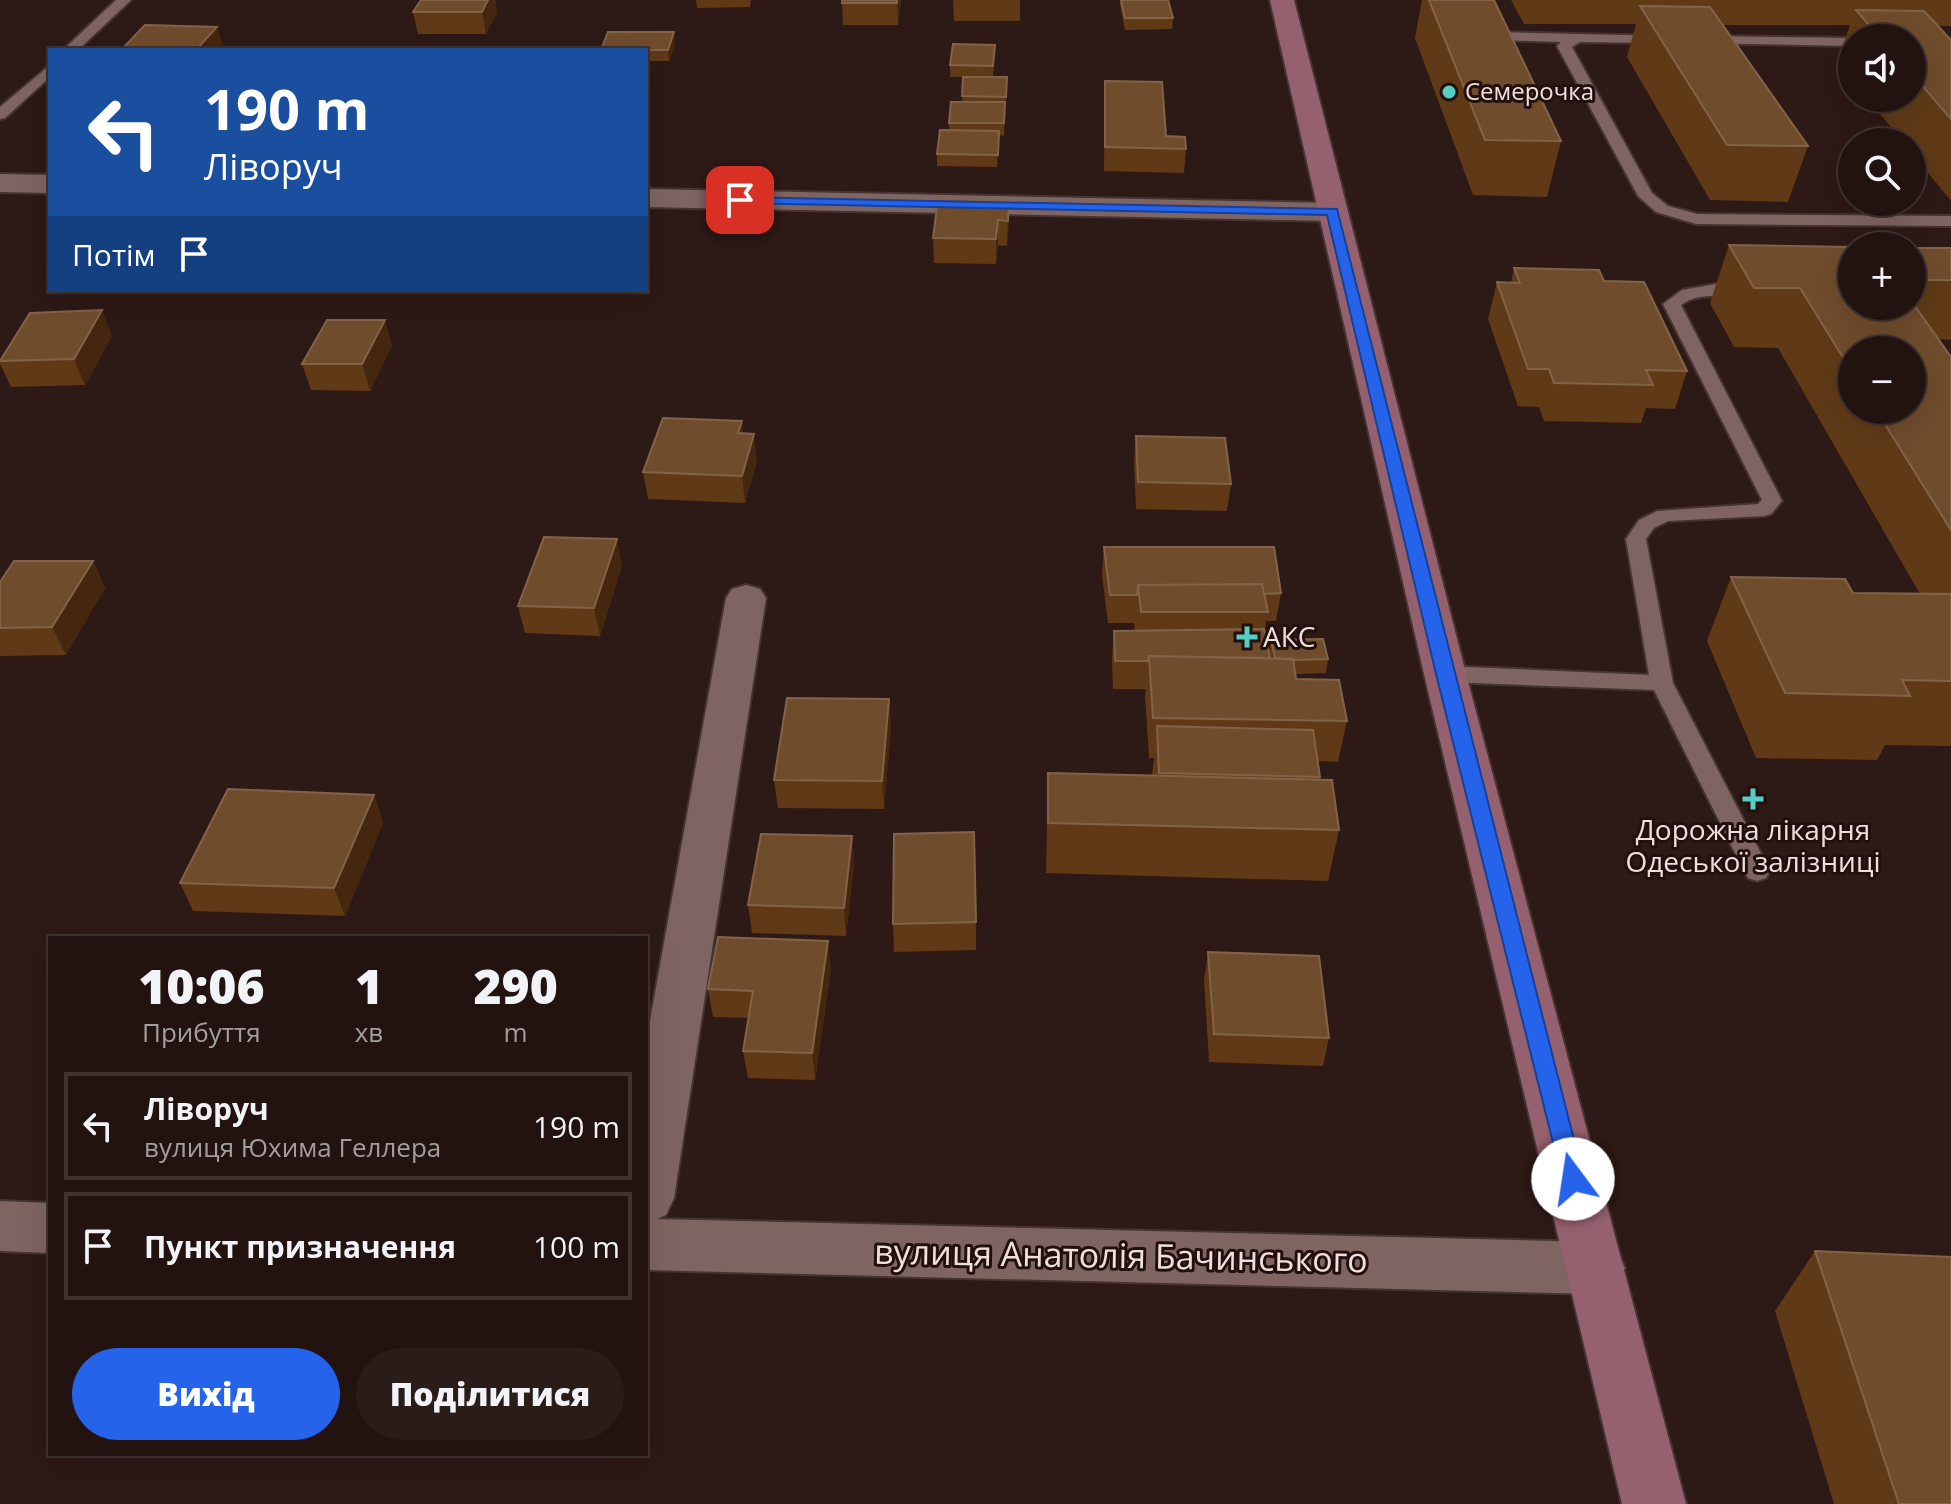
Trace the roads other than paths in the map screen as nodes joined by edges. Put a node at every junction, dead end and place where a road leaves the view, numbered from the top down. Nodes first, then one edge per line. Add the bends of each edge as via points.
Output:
1 (124, 0) edge
2 (1282, 0) edge
3 (1577, 38) junction
4 (1838, 42) edge
5 (72, 48) edge
6 (1498, 58) edge
7 (48, 71) edge
8 (0, 115) edge
9 (0, 183) edge
10 (48, 184) edge
11 (648, 198) edge
12 (1332, 212) junction
13 (1951, 221) edge
14 (1763, 290) edge
15 (746, 598) dead end
16 (1445, 674) junction
17 (1662, 683) junction
18 (1757, 871) dead end
19 (648, 1186) edge
20 (0, 1226) edge
21 (48, 1228) edge
22 (648, 1244) edge
23 (1596, 1268) junction
24 (1654, 1504) edge

1 - 5 lane
2 - 12 street
3 - 4 lane
3 - 6 lane via 1489,36
3 - 13 lane via 1564,46 1646,196 1662,209 1696,219
7 - 8 lane
9 - 10 street
11 - 12 street
12 - 16 street
14 - 17 lane via 1704,288 1684,293 1672,304 1772,501 1764,510 1664,515 1646,524 1636,539
15 - 19 street
16 - 17 lane
16 - 23 street
17 - 18 lane
20 - 21 street
22 - 23 street, вулиця Анатолія Бачинського
23 - 24 street

